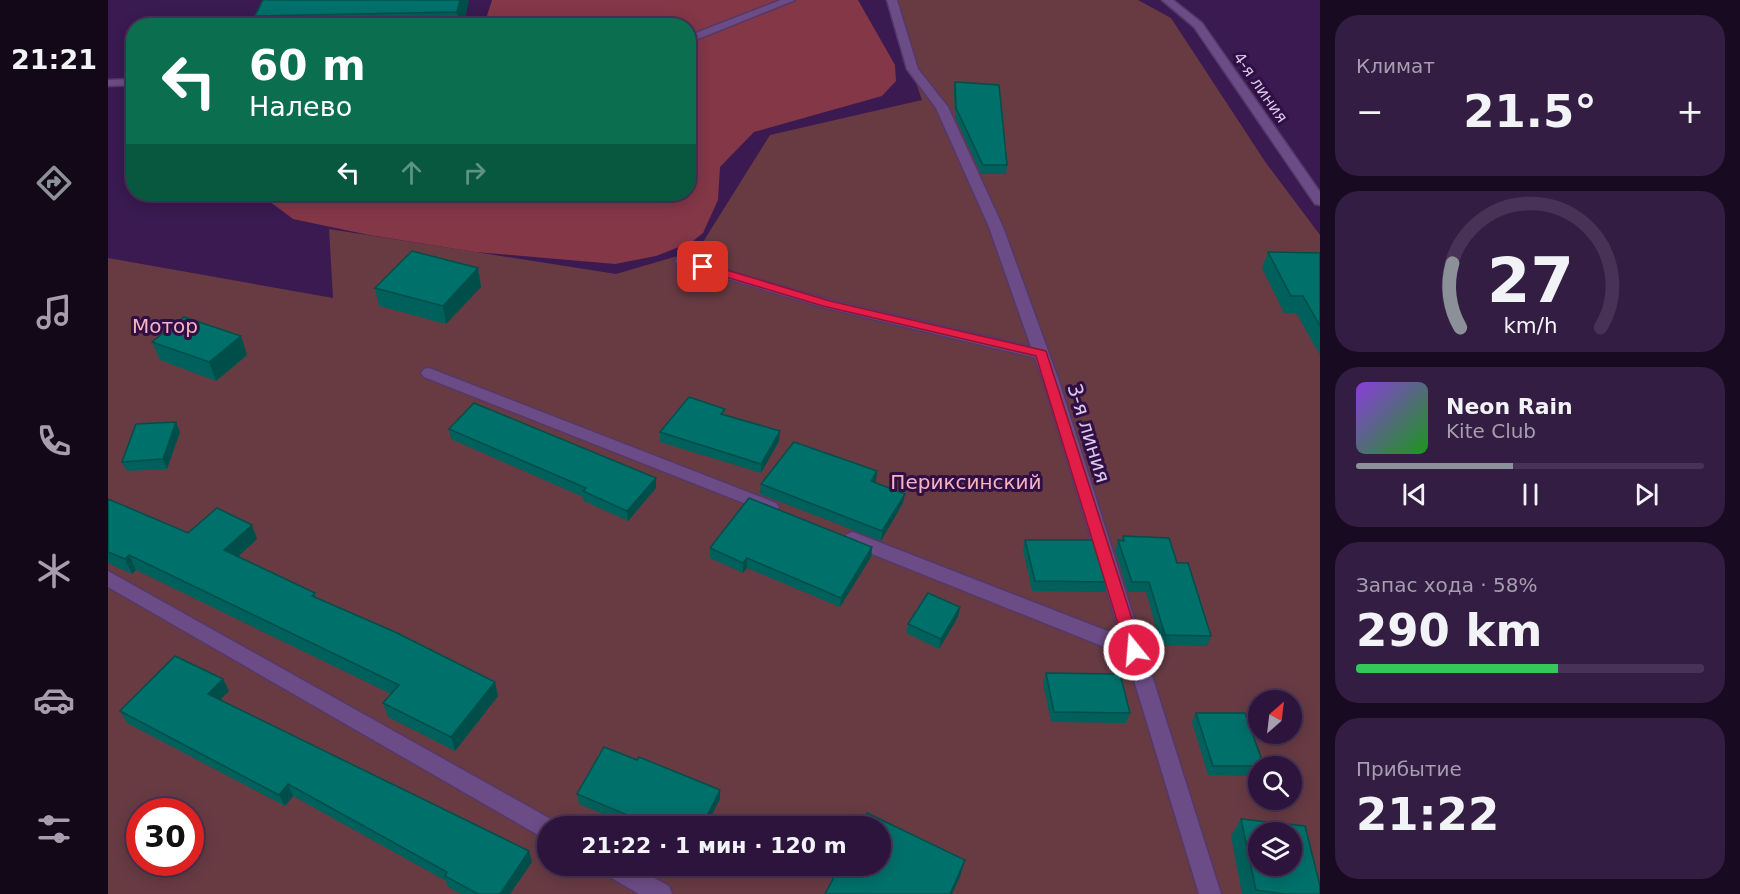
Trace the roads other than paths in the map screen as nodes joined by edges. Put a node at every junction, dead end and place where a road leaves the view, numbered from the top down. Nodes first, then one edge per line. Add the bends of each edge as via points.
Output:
1 (790, 0) edge
2 (892, 0) edge
3 (1167, 0) edge
4 (696, 37) edge
5 (108, 82) edge
6 (126, 82) edge
7 (1320, 201) edge
8 (682, 261) dead end
9 (1041, 354) junction
10 (429, 373) dead end
11 (781, 512) edge
12 (837, 533) edge
13 (108, 578) edge
14 (1134, 650) junction
15 (537, 823) edge
16 (629, 876) edge
17 (661, 894) edge
18 (1210, 894) edge

1 - 4 street
2 - 9 street, 3-я линия via 913,69 942,107 996,227
3 - 7 street, 4-я линия via 1198,25
5 - 6 street
8 - 9 street via 827,304
9 - 14 street, 3-я линия
10 - 11 street
12 - 14 street
13 - 15 street
14 - 18 street, 3-я линия
16 - 17 street

